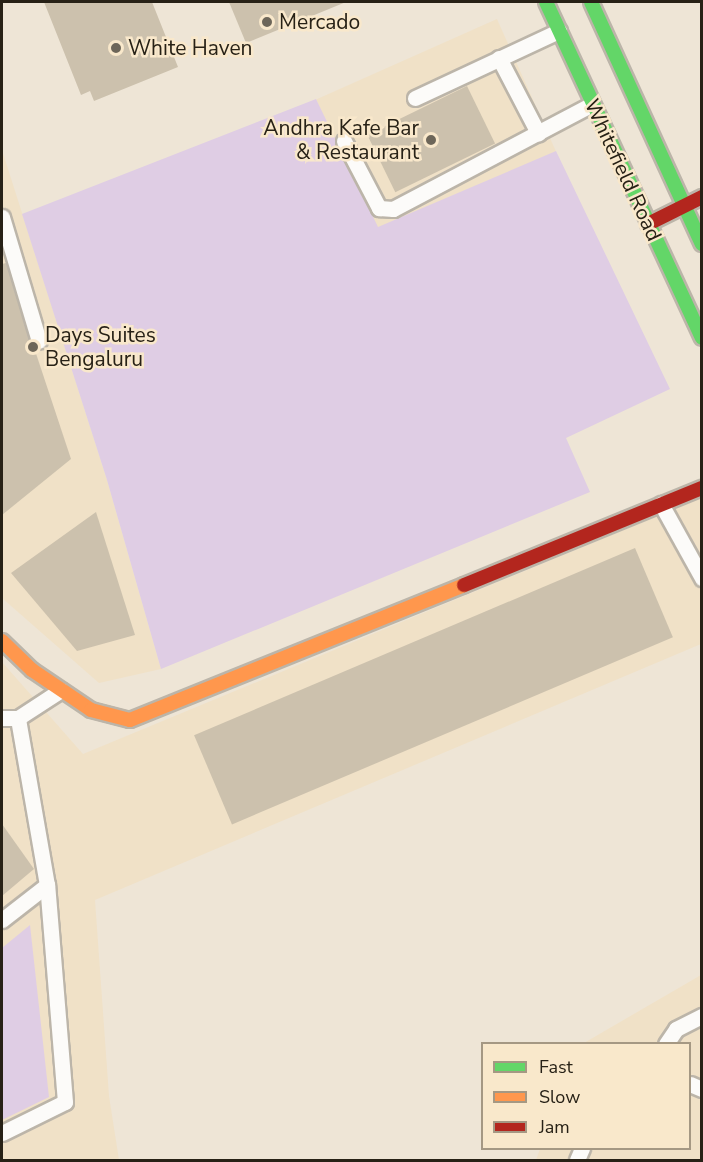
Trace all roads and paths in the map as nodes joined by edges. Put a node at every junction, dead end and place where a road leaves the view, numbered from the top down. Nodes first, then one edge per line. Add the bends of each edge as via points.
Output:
1 (546, 2) edge
2 (591, 2) edge
3 (559, 31) junction
4 (499, 58) junction
5 (415, 98) dead end
6 (592, 104) junction
7 (538, 133) junction
8 (344, 141) dead end
9 (702, 197) edge
10 (684, 206) junction
11 (2, 217) edge
12 (648, 224) junction
13 (702, 244) edge
14 (702, 338) edge
15 (39, 341) dead end
16 (702, 488) edge
17 (661, 504) junction
18 (702, 578) edge
19 (2, 641) edge
20 (61, 690) junction
21 (2, 718) edge
22 (18, 718) junction
23 (47, 885) junction
24 (2, 920) edge
25 (702, 1016) edge
26 (675, 1029) junction
27 (659, 1042) edge
28 (667, 1042) edge
29 (2, 1133) edge

1 - 3 street, Whitefield Road
2 - 10 street, Whitefield Road
3 - 4 lane
3 - 6 street, Whitefield Road
4 - 5 lane
4 - 7 lane
6 - 7 lane
6 - 12 street, Whitefield Road
7 - 8 lane via 393,209 379,208
9 - 10 street
10 - 12 street
10 - 13 street, Whitefield Road
11 - 15 lane
12 - 14 street, Whitefield Road
16 - 17 street
17 - 18 lane
17 - 20 street via 130,720 91,710
19 - 20 street
20 - 22 lane
21 - 22 lane
22 - 23 lane
23 - 24 lane
23 - 29 lane via 65,1102
25 - 26 lane
26 - 27 lane
26 - 28 lane

